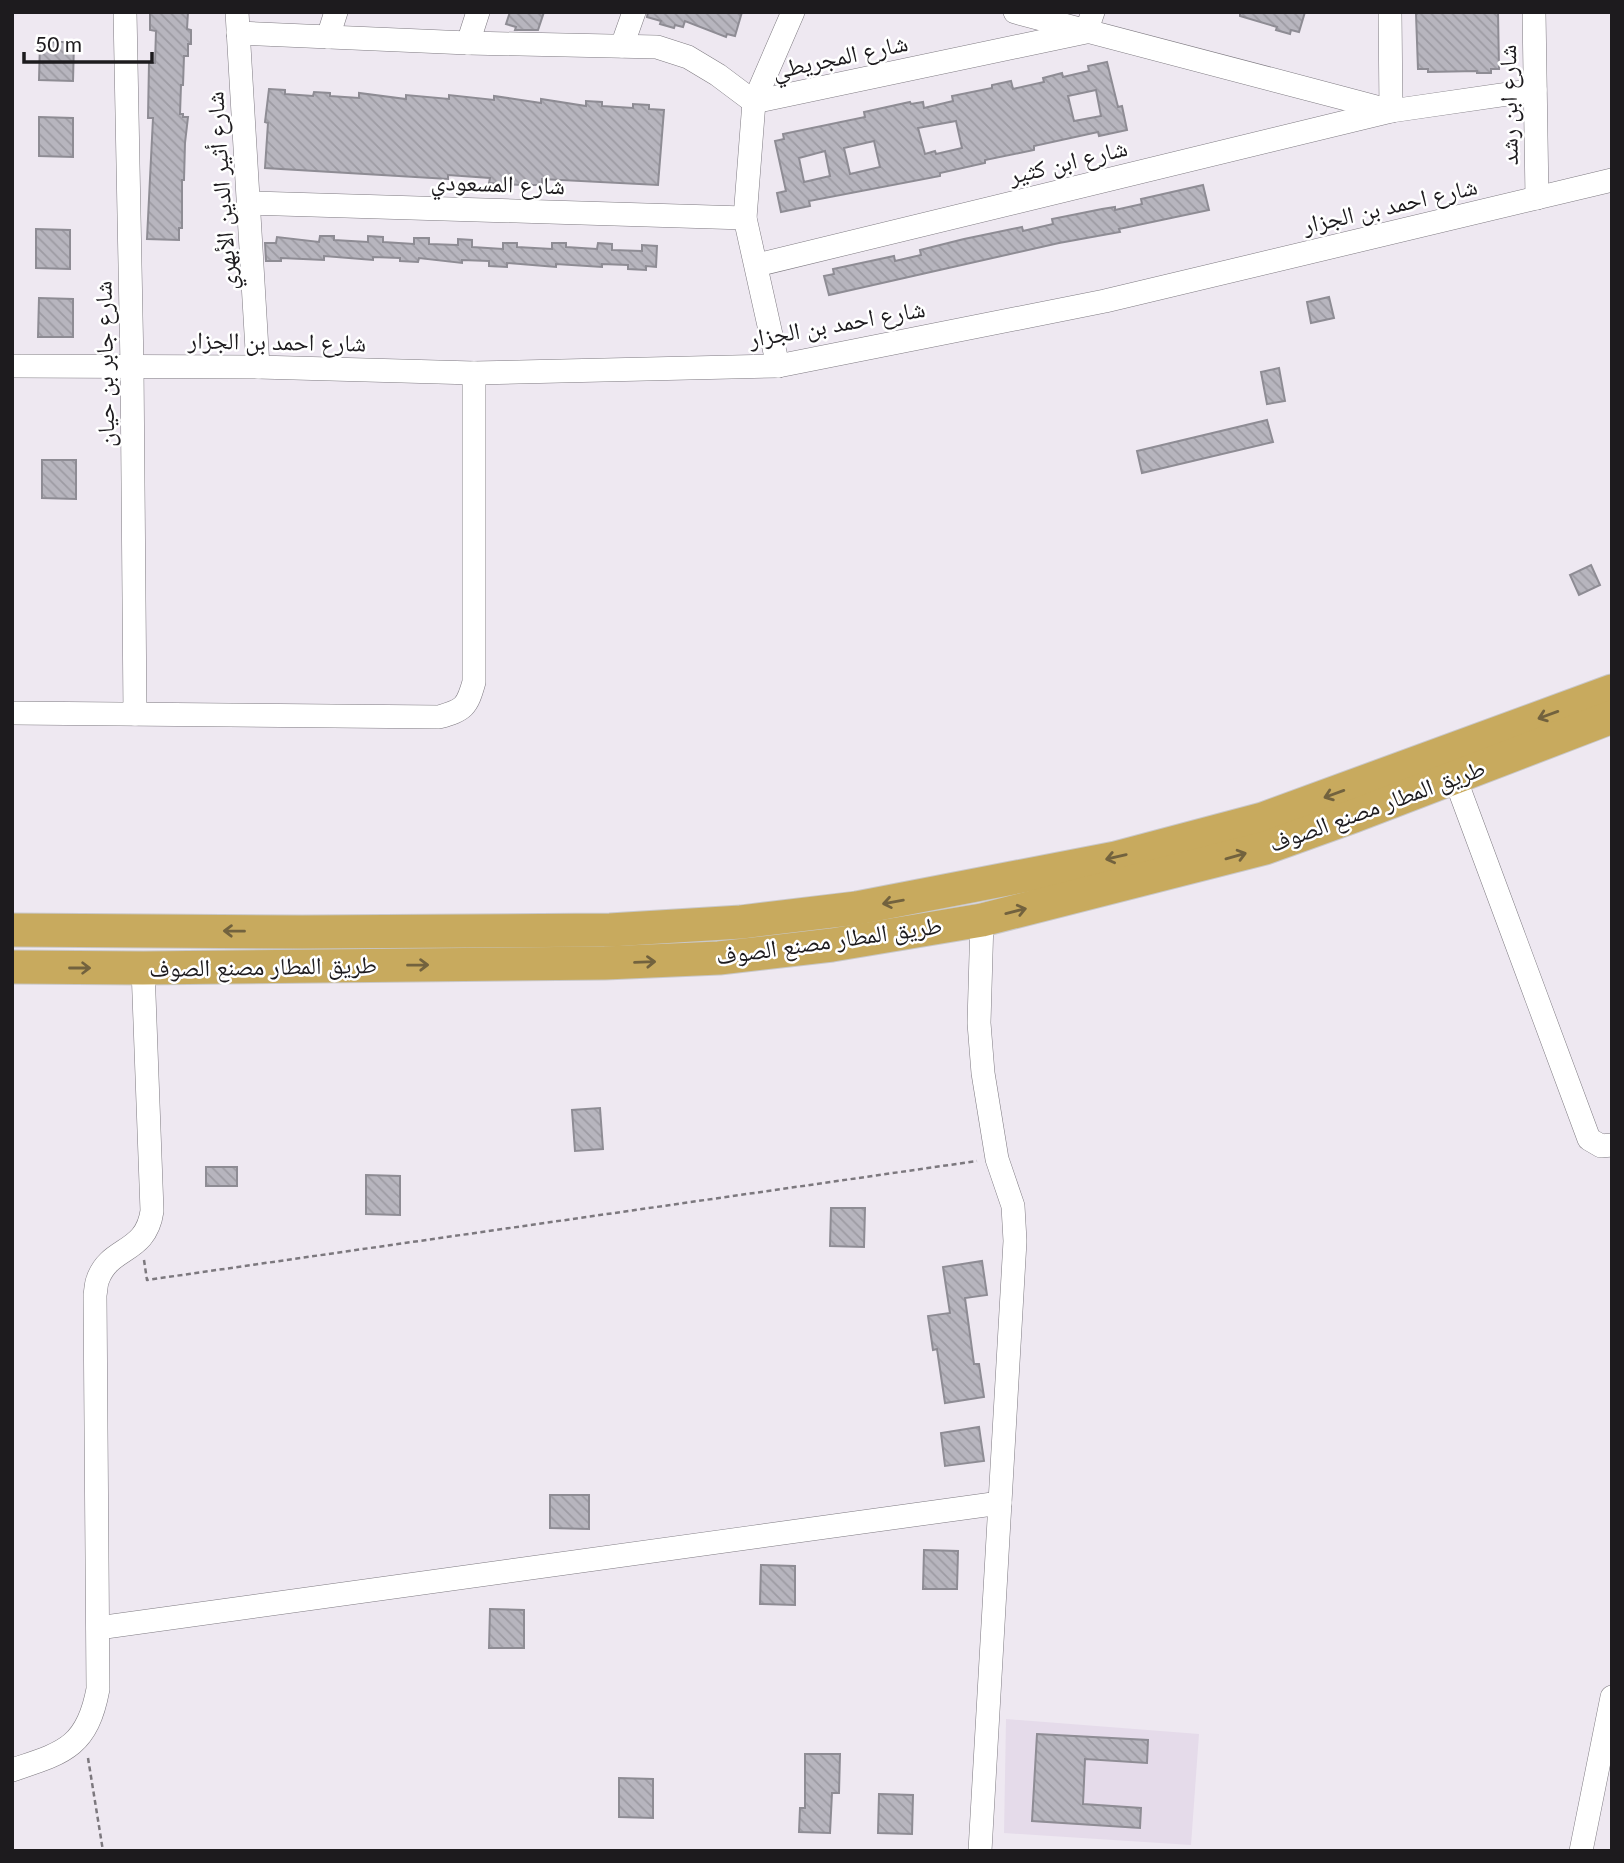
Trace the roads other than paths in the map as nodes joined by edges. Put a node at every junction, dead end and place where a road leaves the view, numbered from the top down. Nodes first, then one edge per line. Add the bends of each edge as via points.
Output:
1 (125, 12) edge
2 (336, 12) edge
3 (478, 12) edge
4 (634, 12) edge
5 (793, 12) edge
6 (1016, 12) edge
7 (1390, 12) edge
8 (1534, 12) edge
9 (1090, 22) edge
10 (238, 23) edge
11 (328, 37) junction
12 (468, 43) junction
13 (622, 46) junction
14 (1535, 90) junction
15 (754, 102) junction
16 (1391, 111) junction
17 (1612, 180) edge
18 (1537, 198) junction
19 (250, 203) junction
20 (745, 218) junction
21 (757, 265) junction
22 (12, 366) edge
23 (132, 366) junction
24 (258, 366) junction
25 (778, 366) junction
26 (474, 373) junction
27 (1612, 691) edge
28 (12, 713) edge
29 (135, 714) junction
30 (1612, 717) edge
31 (1455, 778) junction
32 (982, 920) junction
33 (12, 930) edge
34 (12, 967) edge
35 (143, 968) junction
36 (1612, 1145) edge
37 (1000, 1503) junction
38 (98, 1628) junction
39 (1612, 1697) edge
40 (12, 1770) edge
41 (981, 1851) edge
42 (1581, 1851) edge

1 - 23 street, شارع جابر بن حيان
2 - 11 street
3 - 12 street
4 - 13 street
5 - 15 street
6 - 9 street
7 - 16 street
8 - 14 street, شارع ابن رشد
9 - 15 street, شارع المجريطي
9 - 16 street
10 - 11 street, شارع المجريطي
10 - 19 street, شارع أثير الدين الأبهري
11 - 12 street, شارع المجريطي
12 - 13 street, شارع المجريطي
13 - 15 street, شارع المجريطي via 657,47 688,57
14 - 16 street, شارع ابن كثير
14 - 18 street, شارع ابن رشد
15 - 20 street
16 - 21 street, شارع ابن كثير
17 - 18 street, شارع احمد بن الجزار
18 - 25 street, شارع احمد بن الجزار via 1105,301
19 - 20 street, شارع المسعودي
19 - 24 street, شارع أثير الدين الأبهري
20 - 21 street
21 - 25 street
22 - 23 street, شارع احمد بن الجزار
23 - 24 street, شارع احمد بن الجزار
23 - 29 street, شارع جابر بن حيان
24 - 26 street, شارع احمد بن الجزار
25 - 26 street, شارع احمد بن الجزار
26 - 29 street via 474,682 464,708 439,717
27 -> 33 highway, طريق المطار مصنع الصوف via 1263,820 1116,858 857,908 741,922 610,930
28 - 29 street
30 - 31 highway, طريق المطار مصنع الصوف
32 -> 31 highway, طريق المطار مصنع الصوف via 1265,848
31 - 36 street via 1589,1139 1601,1146
35 -> 32 highway, طريق المطار مصنع الصوف via 662,961 832,945
32 - 37 street via 979,1023 990,1125 1013,1206 1015,1241
34 -> 35 highway, طريق المطار مصنع الصوف
35 - 38 street via 152,1211 141,1240 108,1262 97,1279 95,1295
37 - 38 street
37 - 41 street
38 - 40 street via 98,1689 83,1730 71,1747
39 - 42 street

